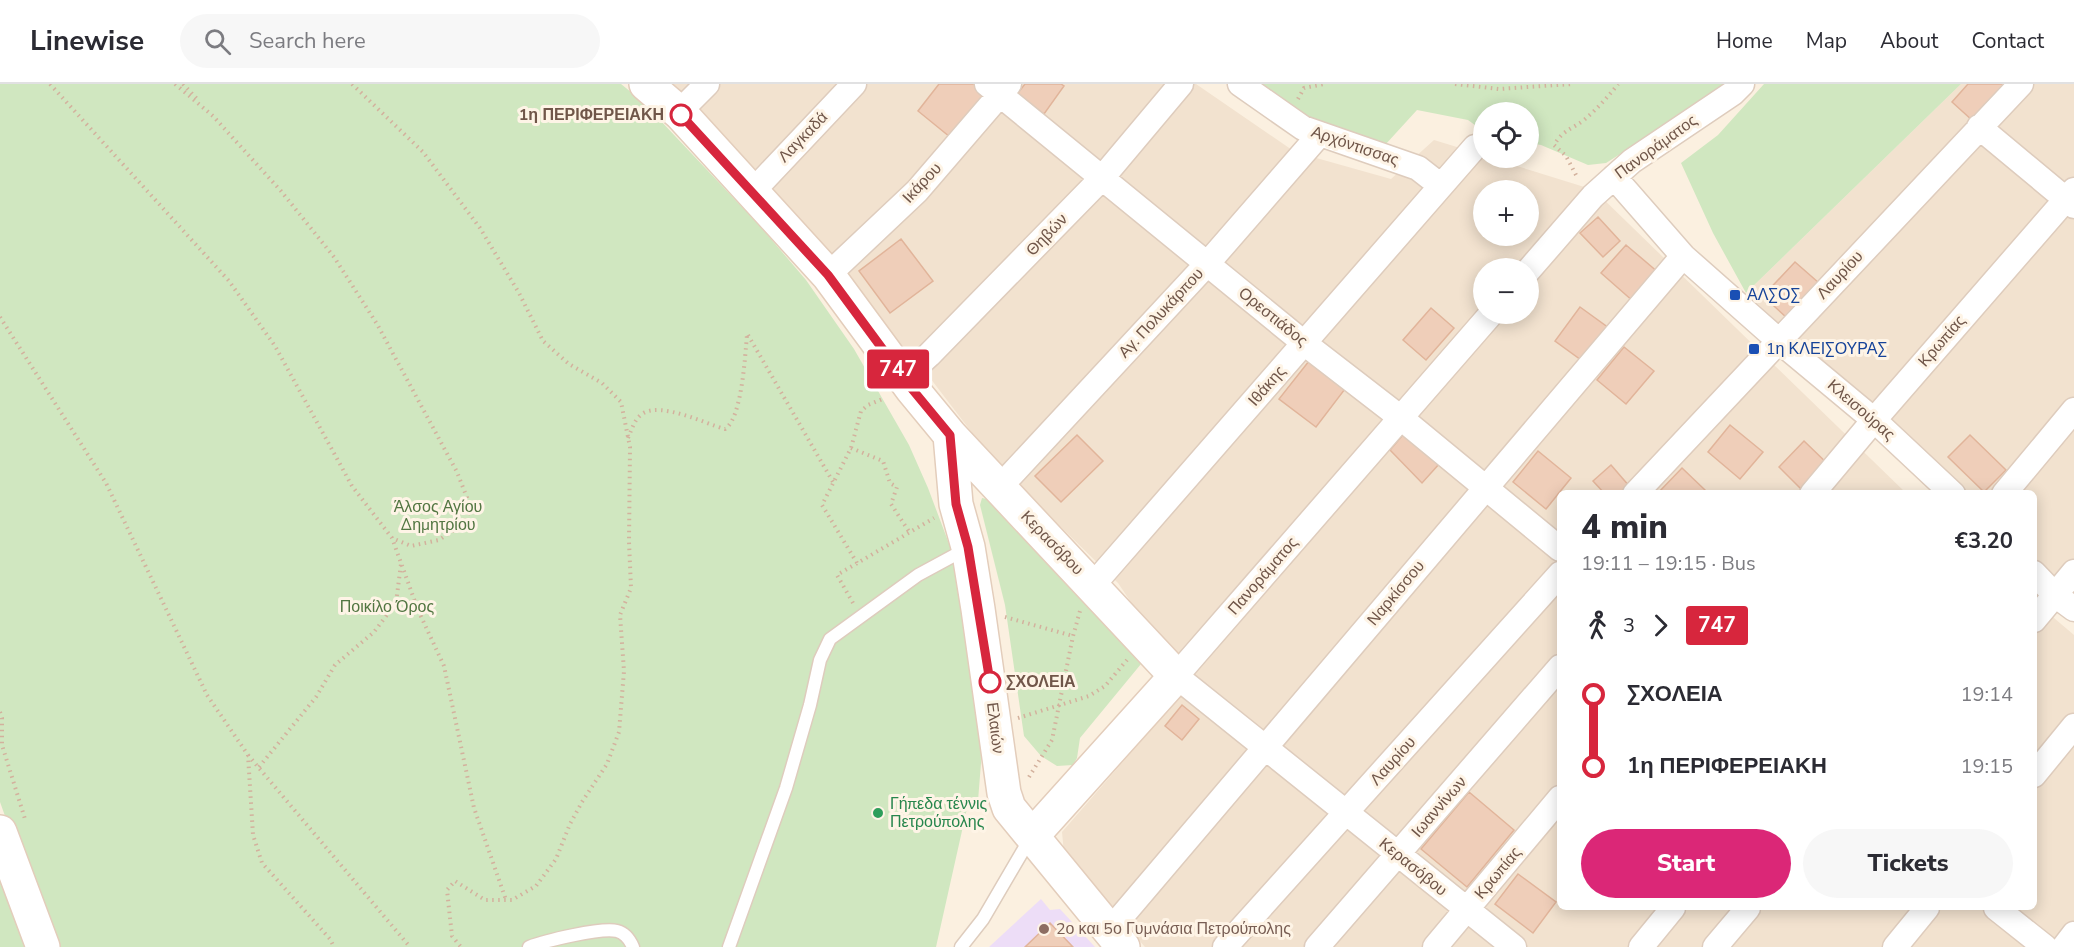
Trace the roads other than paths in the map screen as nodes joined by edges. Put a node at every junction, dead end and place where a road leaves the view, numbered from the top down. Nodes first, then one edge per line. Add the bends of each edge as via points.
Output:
1 (646, 84) edge
2 (707, 84) edge
3 (854, 84) edge
4 (1181, 84) edge
5 (1240, 84) edge
6 (1742, 84) edge
7 (2021, 84) edge
8 (999, 88) edge
9 (679, 112) junction
10 (1979, 127) junction
11 (1320, 134) junction
12 (1473, 149) edge
13 (1614, 177) junction
14 (1102, 178) junction
15 (1441, 186) junction
16 (753, 190) junction
17 (2071, 198) edge
18 (1683, 256) junction
19 (1539, 258) edge
20 (1207, 264) junction
21 (828, 275) junction
22 (1482, 324) edge
23 (1779, 341) junction
24 (1304, 343) junction
25 (908, 384) junction
26 (2074, 410) edge
27 (1401, 418) junction
28 (1874, 420) junction
29 (950, 435) junction
30 (998, 487) junction
31 (1486, 488) junction
32 (1639, 490) edge
33 (1815, 490) edge
34 (1949, 490) edge
35 (2007, 490) edge
36 (968, 547) junction
37 (1557, 547) edge
38 (2074, 572) edge
39 (2037, 576) edge
40 (1557, 577) edge
41 (1091, 584) junction
42 (2065, 602) edge
43 (2037, 618) edge
44 (1557, 670) edge
45 (1176, 676) junction
46 (2074, 726) edge
47 (1265, 748) junction
48 (2037, 771) edge
49 (1557, 802) edge
50 (1346, 813) junction
51 (0, 832) edge
52 (1032, 836) junction
53 (1398, 855) junction
54 (1467, 910) junction
55 (1671, 910) edge
56 (1746, 910) edge
57 (1925, 910) edge
58 (1998, 910) edge
59 (2074, 934) edge
60 (1117, 939) edge
61 (43, 947) edge
62 (528, 947) edge
63 (633, 947) edge
64 (729, 947) edge
65 (961, 947) edge
66 (1225, 947) edge
67 (1317, 947) edge
68 (1435, 947) edge
69 (1514, 947) edge
70 (1641, 947) edge
71 (1715, 947) edge
72 (1895, 947) edge
73 (2044, 947) edge
74 (2064, 947) edge

1 - 9 street, Κερασόβου
2 - 9 street
3 - 16 street, Λαγκαδά
4 - 14 street, Θηβών
5 - 11 street, Αρχόντισσας via 1303,128
6 - 13 street, Πανοράματος via 1632,160
7 - 10 street, Λαυρίου
8 - 14 street, Ορεστιάδος
8 - 21 street, Ικάρου via 917,190
9 - 16 street, Κερασόβου
10 - 17 street
10 - 23 street, Λαυρίου
11 - 15 street, Αρχόντισσας via 1418,168
11 - 20 street, Αγ. Πολυκάρπου
12 - 15 street, Ιθάκης
13 - 18 street, Κλεισούρας
13 - 19 street, Πανοράματος
14 - 20 street, Ορεστιάδος
14 - 25 street, Θηβών via 929,355
15 - 24 street, Ιθάκης
16 - 21 street, Κερασόβου
17 - 28 street, Κρωπίας
18 - 23 street, Κλεισούρας
18 - 31 street, Ναρκίσσου
20 - 24 street, Ορεστιάδος
20 - 30 street, Αγ. Πολυκάρπου
21 - 25 street, Κερασόβου
22 - 27 street, Πανοράματος
23 - 28 street, Κλεισούρας
23 - 32 street, Λαυρίου
24 - 27 street, Ορεστιάδος
24 - 41 street, Ιθάκης
25 - 29 street, Κερασόβου
26 - 35 street
27 - 31 street, Ορεστιάδος
27 - 45 street, Πανοράματος
28 - 33 street, Κρωπίας
28 - 34 street, Κλεισούρας
29 - 30 street, Κερασόβου
29 - 36 street, Ελαιών via 956,504
30 - 41 street, Κερασόβου
31 - 37 street, Ορεστιάδος
31 - 47 street, Ναρκίσσου
36 - 52 street, Ελαιών via 1004,793 1010,808
36 - 64 lane via 918,575 830,639 820,660 786,788
38 - 42 street
39 - 42 street
40 - 50 street, Λαυρίου
41 - 45 street, Κερασόβου
42 - 43 street
44 - 53 street, Ιωαννίνων
45 - 47 street, Κερασόβου
45 - 52 street, Πανοράματος
46 - 48 street
47 - 50 street, Κερασόβου
47 - 60 street, Ναρκίσσου
49 - 54 street, Κρωπίας
50 - 53 street, Κερασόβου
50 - 66 street, Λαυρίου
51 - 61 street
52 - 60 street, Ελαιών
52 - 65 lane via 983,919
53 - 54 street, Κερασόβου
53 - 67 street, Ιωαννίνων
54 - 68 street, Κρωπίας
54 - 69 street, Κερασόβου
55 - 70 street
56 - 71 street
57 - 72 street
58 - 73 street
59 - 74 street
62 - 63 lane via 607,929 620,932

